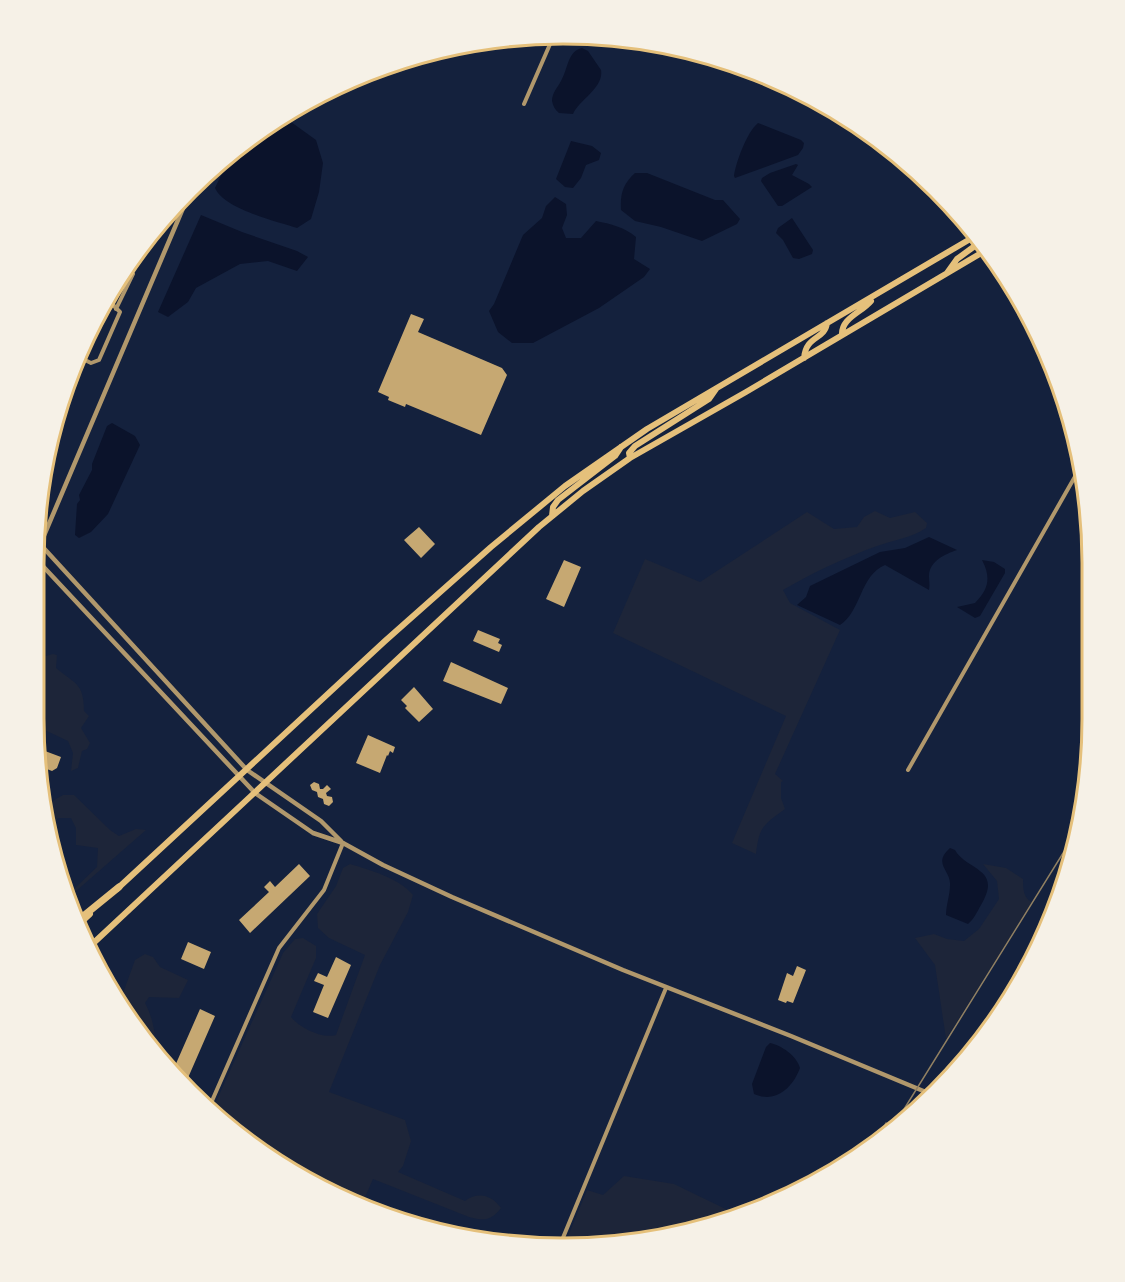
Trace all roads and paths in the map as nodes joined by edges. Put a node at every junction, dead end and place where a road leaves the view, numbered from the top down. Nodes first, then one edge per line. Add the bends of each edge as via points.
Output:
1 (550, 44) edge
2 (524, 104) dead end
3 (183, 209) edge
4 (969, 240) edge
5 (974, 247) edge
6 (979, 254) edge
7 (133, 274) dead end
8 (947, 274) junction
9 (874, 296) junction
10 (111, 306) edge
11 (116, 309) junction
12 (827, 324) junction
13 (842, 335) junction
14 (804, 358) junction
15 (85, 360) edge
16 (716, 389) junction
17 (622, 445) junction
18 (630, 458) junction
19 (1074, 478) edge
20 (552, 516) junction
21 (45, 533) edge
22 (44, 548) edge
23 (43, 566) edge
24 (83, 591) junction
25 (74, 600) junction
26 (139, 651) junction
27 (129, 659) junction
28 (247, 770) junction
29 (908, 770) dead end
30 (239, 777) junction
31 (265, 784) junction
32 (255, 793) junction
33 (343, 843) junction
34 (119, 888) joint
35 (83, 918) edge
36 (94, 943) edge
37 (666, 988) junction
38 (924, 1091) edge
39 (212, 1102) edge
40 (563, 1238) edge

1 - 2 street
3 - 21 street
4 - 9 main road
5 - 8 main road via 957,259
6 - 8 main road
7 - 11 street
8 - 13 main road
9 - 12 main road
9 - 13 main road via 847,320
10 - 11 street
11 - 15 street via 120,312 99,360 91,363
12 - 14 main road via 825,331 807,344
12 - 16 main road
13 - 14 main road
14 - 18 main road
16 - 17 main road
16 - 18 main road via 709,399 635,446
17 - 20 main road via 615,456 558,500
17 - 28 main road via 490,547
18 - 20 main road
19 - 29 street
20 - 31 main road
22 - 24 street
23 - 25 street
24 - 25 street
24 - 26 street
25 - 27 street
26 - 27 street
26 - 28 street
27 - 30 street
28 - 30 main road
28 - 31 street
30 - 32 street
30 - 34 main road
31 - 32 main road
31 - 33 street via 321,821
32 - 33 street via 313,833
32 - 36 main road
33 - 37 street via 452,897
33 - 39 street via 324,890 279,948
34 - 35 highway
37 - 38 street
37 - 40 street

